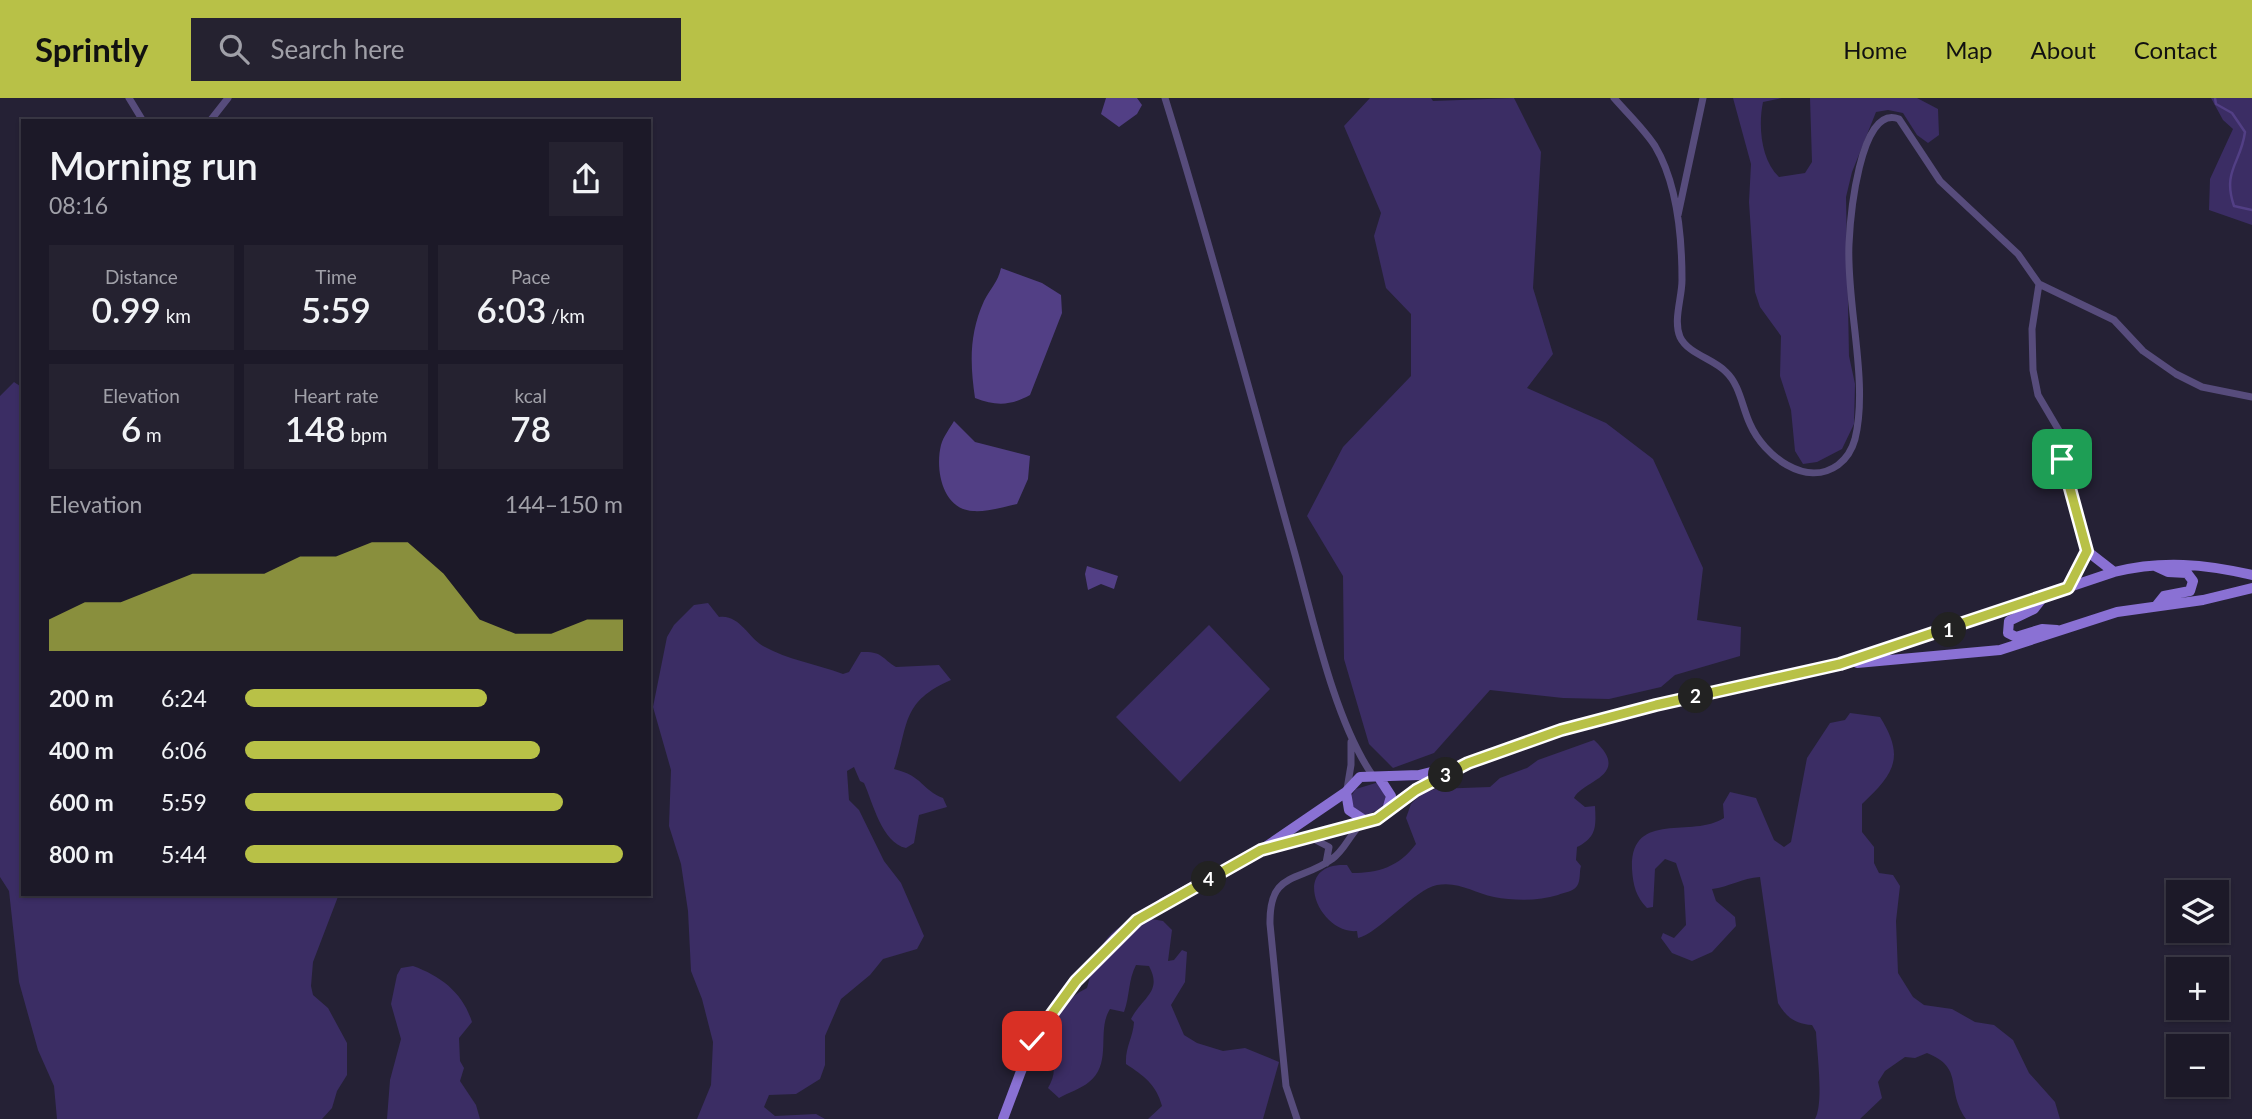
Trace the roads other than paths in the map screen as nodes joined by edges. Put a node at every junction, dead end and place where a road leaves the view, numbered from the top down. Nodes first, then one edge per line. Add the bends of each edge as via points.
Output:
1 (129, 98) edge
2 (228, 98) edge
3 (1165, 98) edge
4 (1614, 98) edge
5 (1703, 98) edge
6 (142, 119) edge
7 (212, 119) edge
8 (1677, 220) junction
9 (2039, 284) junction
10 (2252, 397) edge
11 (2087, 551) junction
12 (2153, 564) junction
13 (2114, 572) junction
14 (2252, 575) edge
15 (2068, 588) junction
16 (2252, 588) edge
17 (2044, 596) junction
18 (2156, 606) junction
19 (2060, 631) junction
20 (1840, 664) junction
21 (1351, 738) junction
22 (1468, 763) junction
23 (1377, 777) junction
24 (1346, 793) junction
25 (1387, 810) junction
26 (1364, 820) junction
27 (1309, 837) junction
28 (1261, 850) junction
29 (1326, 863) junction
30 (1003, 1119) edge
31 (1297, 1119) edge

1 - 6 street
2 - 7 street
3 - 21 street
4 - 8 street via 1655,146
5 - 8 street
8 - 9 street via 1682,256 1681,340 1725,370 1751,428 1802,474 1829,472 1849,453 1855,439 1857,361 1849,246 1858,166 1879,123 1899,119 1940,181 2018,254
9 - 10 street via 2114,320 2143,351 2176,374 2202,387
9 - 11 street via 2032,329 2033,370 2038,395 2061,434 2070,496
11 - 13 main road
11 - 15 main road
12 - 13 main road
12 - 14 main road via 2190,563
12 - 18 main road via 2168,572 2187,573 2193,581 2190,591 2164,596
13 - 15 main road
15 - 17 main road
16 - 18 main road
17 - 19 main road via 2034,609 2009,621 2008,633 2016,637 2042,629
17 - 20 main road
18 - 19 main road via 2117,612
19 - 20 main road via 1975,654
20 - 22 main road via 1561,730
21 - 23 street
21 - 24 street
22 - 23 main road via 1419,775
22 - 25 main road
23 - 24 main road via 1360,777
23 - 25 main road via 1391,796
24 - 26 main road via 1349,810
24 - 28 main road
25 - 26 main road via 1377,819
26 - 27 main road
26 - 29 street via 1340,853
27 - 28 main road
27 - 29 street via 1329,847
28 - 30 main road via 1137,920 1095,959 1056,1004 1032,1041
29 - 31 street via 1279,885 1270,910 1286,1086

